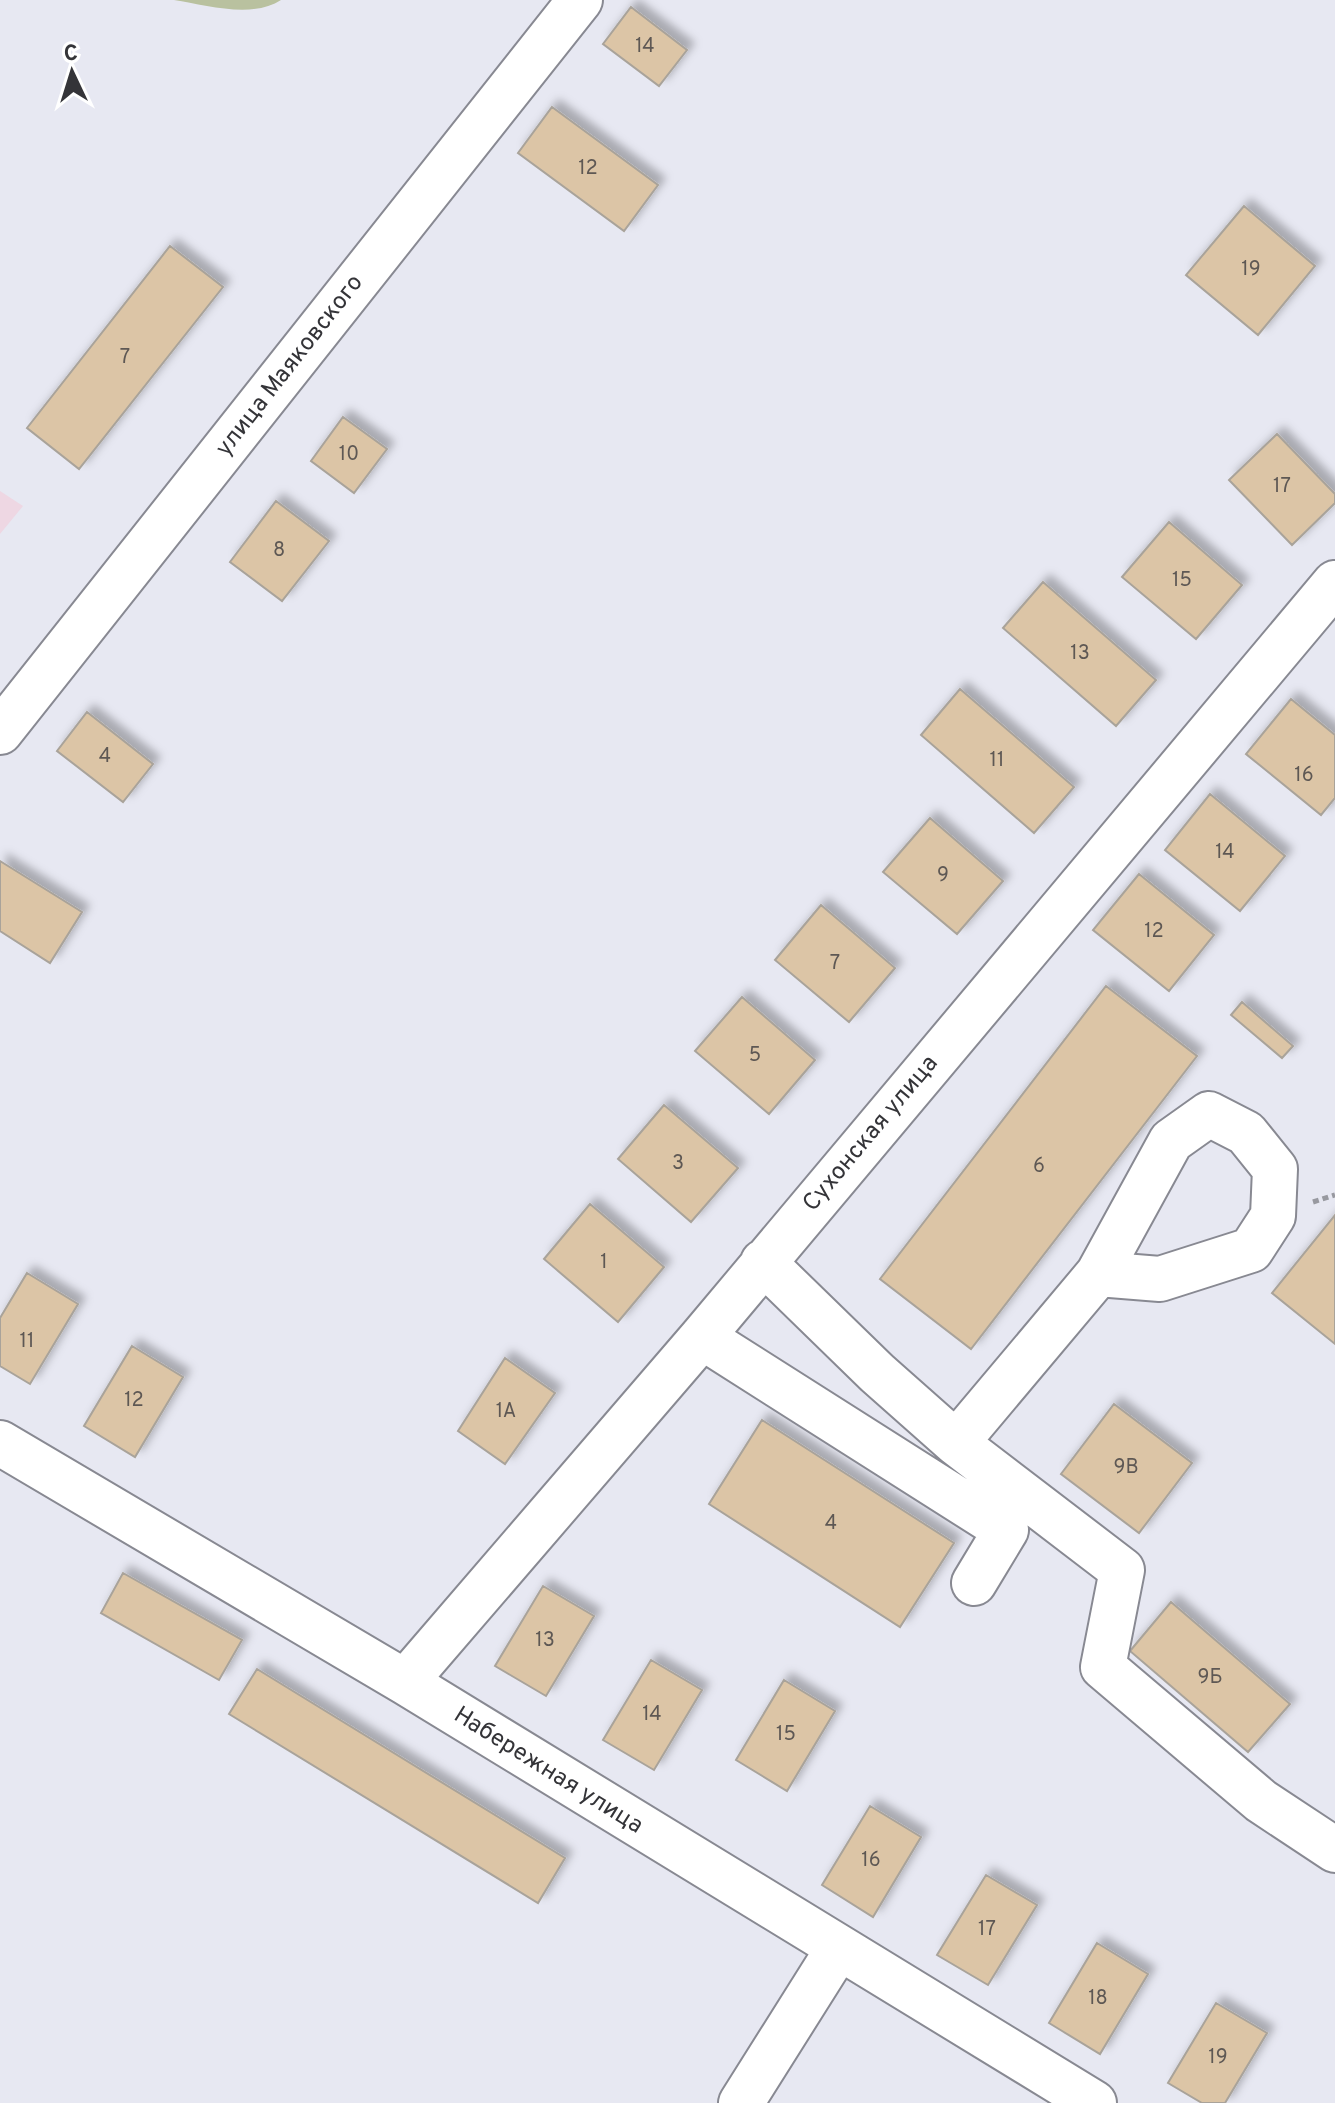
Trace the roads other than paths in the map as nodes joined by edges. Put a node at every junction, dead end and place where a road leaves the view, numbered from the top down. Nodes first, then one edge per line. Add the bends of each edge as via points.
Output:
1 (580, 0) edge
2 (1335, 583) edge
3 (0, 732) edge
4 (763, 1262) junction
5 (1098, 1274) dead end
6 (702, 1337) junction
7 (0, 1443) edge
8 (956, 1443) junction
9 (974, 1583) dead end
10 (405, 1682) junction
11 (1335, 1850) edge
12 (838, 1949) junction
13 (741, 2103) edge
14 (1094, 2103) edge

1 - 3 street, улица Маяковского
2 - 4 street, Сухонская улица
4 - 6 street, Сухонская улица
4 - 8 street
5 - 8 street
6 - 9 street via 1006,1530
6 - 10 street, Сухонская улица
7 - 10 street, Набережная улица
8 - 11 street via 1122,1570 1103,1667 1261,1801
10 - 12 street, Набережная улица
12 - 13 street
12 - 14 street, Набережная улица

